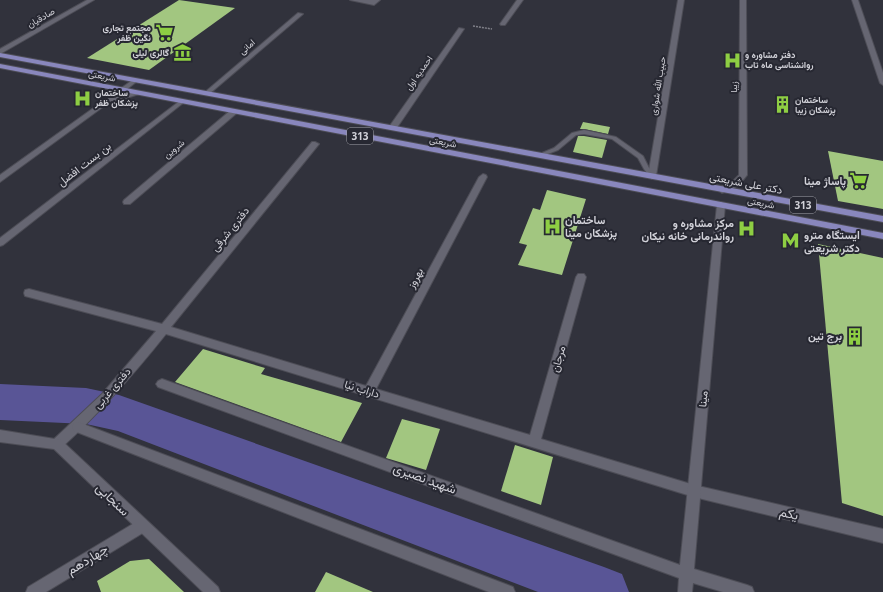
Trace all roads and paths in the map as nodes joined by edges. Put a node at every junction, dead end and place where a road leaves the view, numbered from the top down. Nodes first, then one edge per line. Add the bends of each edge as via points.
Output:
1 (91, 0) edge
2 (353, 0) edge
3 (377, 0) edge
4 (520, 0) edge
5 (681, 0) edge
6 (742, 0) edge
7 (855, 0) edge
8 (300, 14) dead end
9 (503, 24) joint
10 (461, 29) joint
11 (0, 54) edge
12 (0, 66) edge
13 (134, 81) junction
14 (883, 83) edge
15 (121, 90) junction
16 (137, 93) junction
17 (206, 94) junction
18 (181, 102) junction
19 (98, 107) junction
20 (234, 112) junction
21 (311, 112) junction
22 (299, 124) junction
23 (393, 126) junction
24 (315, 144) dead end
25 (540, 155) junction
26 (483, 176) dead end
27 (652, 176) junction
28 (0, 179) edge
29 (722, 190) junction
30 (127, 202) dead end
31 (721, 205) junction
32 (883, 219) edge
33 (883, 236) edge
34 (0, 243) edge
35 (581, 277) dead end
36 (29, 293) dead end
37 (164, 329) junction
38 (162, 384) dead end
39 (369, 392) junction
40 (78, 427) junction
41 (0, 436) edge
42 (534, 442) junction
43 (57, 444) junction
44 (694, 491) junction
45 (141, 526) junction
46 (883, 536) edge
47 (687, 574) junction
48 (33, 592) edge
49 (213, 592) edge
50 (508, 592) edge
51 (685, 592) edge
52 (747, 592) edge

1 - 11 street, صادقیان
2 - 3 street via 374,3
4 - 9 street
5 - 27 street, حبیب الله شواری
6 - 29 street, زیبا via 743,175 735,184
7 - 14 street
8 - 17 street, امانی
9 - 10 path via 501,31 464,24
10 - 23 street, احمدیه اول
11 - 13 main road, شریعتی / 313
12 - 15 main road, شریعتی / 313
13 - 15 street
13 - 17 main road, شریعتی / 313
15 - 16 main road, شریعتی / 313
15 - 19 street
16 - 18 main road, شریعتی / 313
16 - 19 street
17 - 21 main road, شریعتی / 313
18 - 20 main road, شریعتی / 313
18 - 34 street, بن بست افضل
19 - 28 street
20 - 22 main road, شریعتی / 313
20 - 30 street, شروین
21 - 22 main road
21 - 23 main road, شریعتی / 313
22 - 31 main road, شریعتی / 313
23 - 25 main road, شریعتی / 313
24 - 37 street, دفتری شرقی
25 - 27 main road, شریعتی / 313
25 - 27 lane via 556,149 574,134 584,132 614,138 641,158
26 - 39 street, بهروز
27 - 29 main road, دکتر علی شریعتی / 313
29 - 32 main road, دکتر علی شریعتی / 313
31 - 33 main road, شریعتی / 313
31 - 44 street, مینا
35 - 42 street, مرجان
36 - 37 street, داراب نیا
37 - 39 street, داراب نیا
37 - 40 street, دفتری غربی
38 - 47 street, شهید نصیری
39 - 42 street, داراب نیا
40 - 43 street, دفتری غربی
40 - 50 street
41 - 43 street
42 - 44 street, داراب نیا
43 - 45 street, سنجابی
44 - 46 street, یکم
44 - 47 street, مینا
45 - 48 street, چهاردهم
45 - 49 street, سنجابی
47 - 51 street, مینا
47 - 52 street, شهید نصیری

